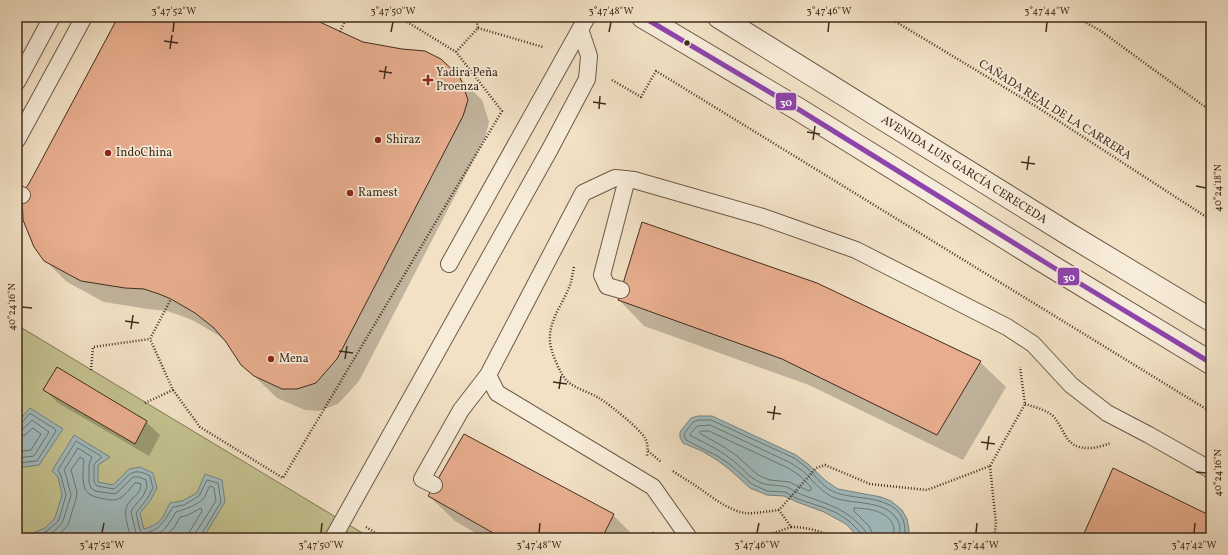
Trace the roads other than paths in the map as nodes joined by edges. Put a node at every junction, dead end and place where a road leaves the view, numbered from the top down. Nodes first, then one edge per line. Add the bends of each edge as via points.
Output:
1 (52, 17) edge
2 (84, 17) edge
3 (643, 17) edge
4 (719, 17) edge
5 (584, 23) edge
6 (17, 82) edge
7 (17, 140) edge
8 (627, 179) junction
9 (449, 264) dead end
10 (621, 290) dead end
11 (1211, 320) edge
12 (1211, 363) edge
13 (488, 375) junction
14 (1211, 470) edge
15 (434, 485) dead end
16 (333, 538) edge
17 (689, 538) edge

1 - 6 lane
2 - 7 lane
3 - 12 street via 798,109
4 - 11 street, AVENIDA LUIS GARCÍA CERECEDA
5 - 9 lane
5 - 16 lane via 589,56 587,79
8 - 10 lane via 602,275 607,286
8 - 13 lane via 615,178 583,193
8 - 14 lane via 763,216 856,250 1007,327 1033,344 1071,385 1107,413
13 - 15 lane via 461,410 422,478
13 - 17 lane via 497,394 653,487

